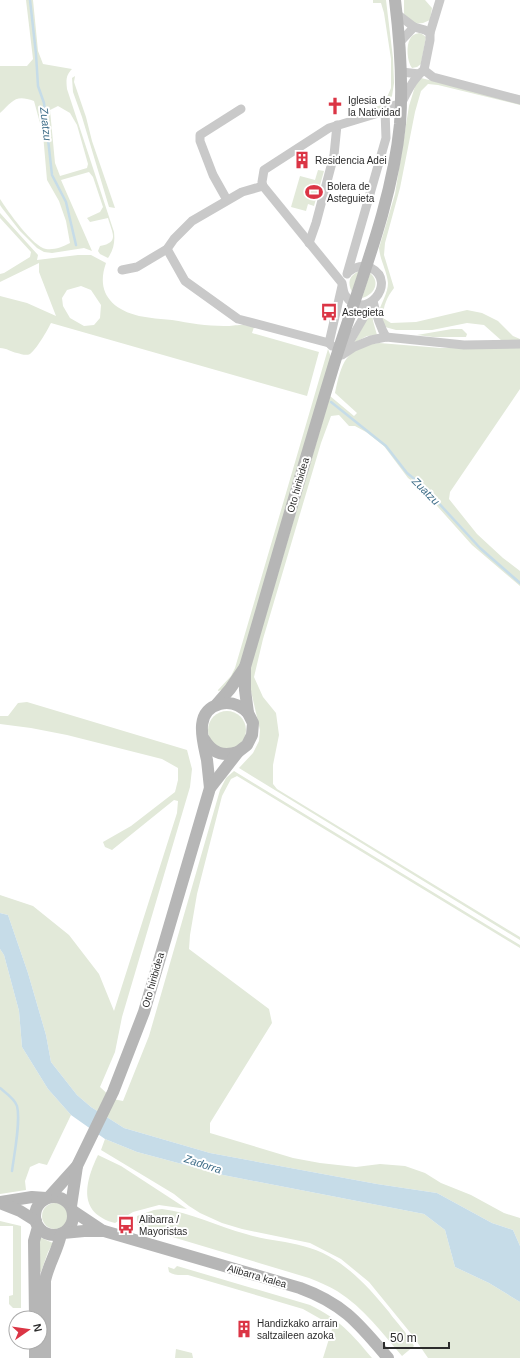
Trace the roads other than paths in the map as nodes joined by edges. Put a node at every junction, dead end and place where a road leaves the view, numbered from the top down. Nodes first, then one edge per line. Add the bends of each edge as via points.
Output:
1 (395, 0) edge
2 (440, 0) edge
3 (396, 14) junction
4 (414, 27) junction
5 (430, 33) junction
6 (400, 42) junction
7 (402, 72) junction
8 (422, 72) junction
9 (520, 100) edge
10 (401, 104) junction
11 (241, 109) dead end
12 (385, 111) junction
13 (337, 125) junction
14 (263, 186) junction
15 (227, 200) junction
16 (309, 243) junction
17 (168, 249) junction
18 (366, 266) junction
19 (122, 270) dead end
20 (348, 272) junction
21 (342, 283) junction
22 (373, 301) junction
23 (353, 303) junction
24 (386, 337) junction
25 (520, 344) edge
26 (336, 349) junction
27 (245, 667) junction
28 (217, 704) junction
29 (248, 713) junction
30 (203, 738) junction
31 (238, 752) junction
32 (210, 788) junction
33 (77, 1166) junction
34 (48, 1198) junction
35 (0, 1203) edge
36 (72, 1208) junction
37 (37, 1224) junction
38 (104, 1231) junction
39 (62, 1233) junction
40 (35, 1310) edge
41 (45, 1358) edge
42 (388, 1358) edge

1 - 3 street, Oto hiribidea
2 - 5 street
3 - 4 street
3 - 6 street, Oto hiribidea
4 - 5 street
4 - 6 street
5 - 8 street
6 - 7 street, Oto hiribidea
7 - 8 street
7 - 10 street, Oto hiribidea
8 - 9 street
8 - 10 street via 414,80
10 - 12 street
10 - 18 street, Oto hiribidea via 397,144 386,196
11 - 15 street via 200,135 213,175
12 - 13 street
12 - 20 street, Oto hiribidea via 386,138
13 - 14 street via 264,170
13 - 16 street via 334,155
14 - 15 street via 242,192
14 - 16 street
15 - 17 street via 192,221
16 - 21 street
17 - 19 street via 137,267
17 - 26 street via 185,281 238,319
18 - 20 street via 356,266
18 - 22 street via 374,270 381,286
18 - 23 street, Oto hiribidea
20 - 21 street, Oto hiribidea
21 - 23 street via 345,295
21 - 26 street, Oto hiribidea
22 - 23 street via 360,305
22 - 24 street
22 - 26 street
23 - 26 street, Oto hiribidea
24 - 25 street via 464,344
24 - 26 street via 354,347
26 - 27 street, Oto hiribidea
27 - 28 street, Oto hiribidea
27 - 29 street, Oto hiribidea
28 - 29 street via 237,704
28 - 30 street, Oto hiribidea via 204,717 201,731
29 - 31 street, Oto hiribidea via 253,723 252,735 247,745
30 - 31 street via 214,751 226,754
30 - 32 street, Oto hiribidea
31 - 32 street, Oto hiribidea
32 - 33 street, Oto hiribidea via 144,1012 113,1092
33 - 34 street, Oto hiribidea
33 - 36 street, Oto hiribidea
34 - 35 street via 32,1197
34 - 36 street via 61,1198
34 - 37 street via 37,1207
35 - 37 street via 20,1211
36 - 38 street, Alibarra kalea
36 - 39 street via 72,1223
37 - 39 street via 48,1234
37 - 40 street via 34,1241
38 - 39 street, Alibarra kalea
38 - 42 street, Alibarra kalea via 316,1294 348,1314
39 - 41 street via 46,1272

